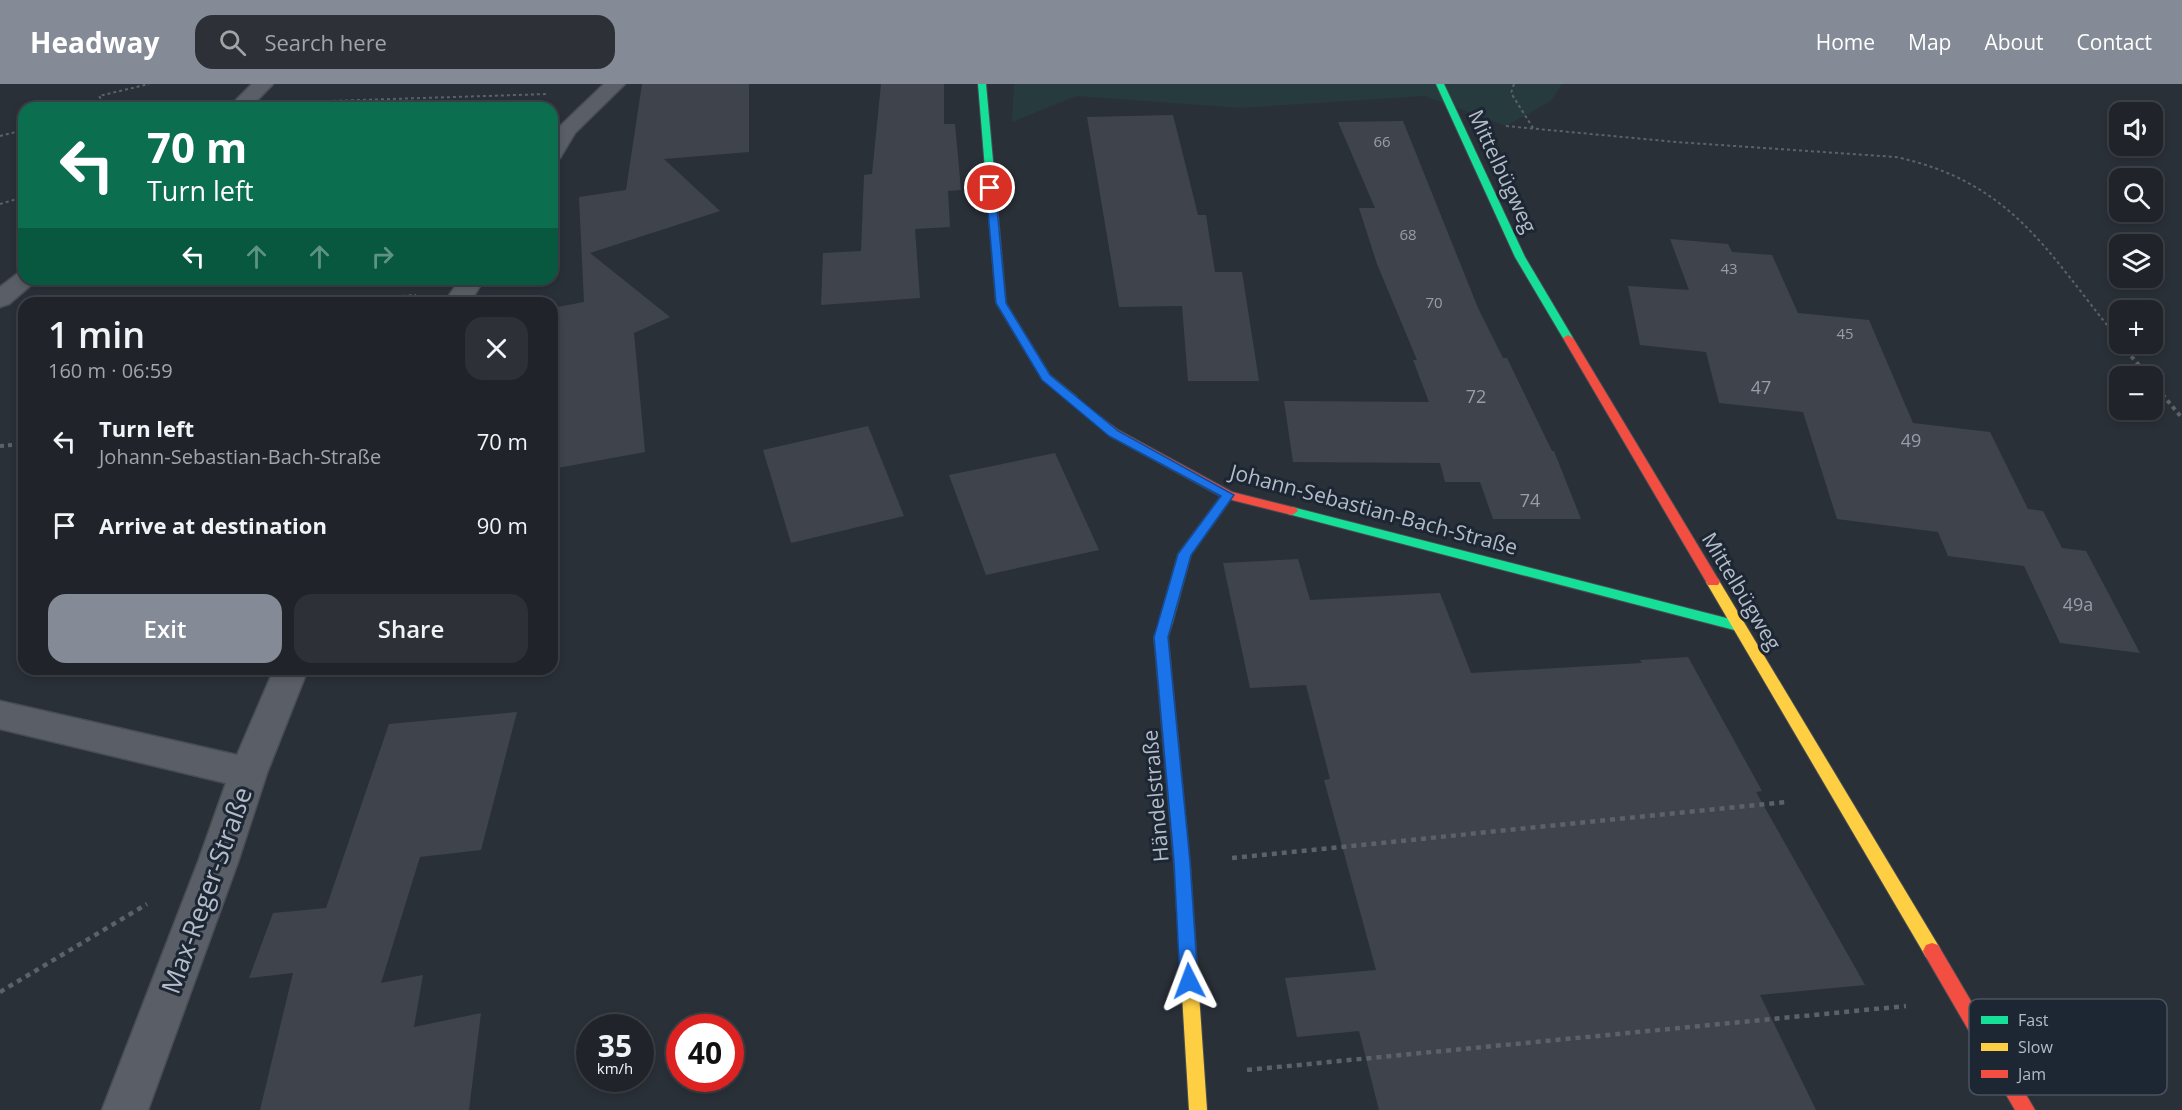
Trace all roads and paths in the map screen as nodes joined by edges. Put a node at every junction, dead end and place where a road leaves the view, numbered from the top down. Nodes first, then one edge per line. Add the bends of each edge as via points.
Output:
1 (149, 84) edge
2 (263, 84) edge
3 (982, 84) edge
4 (1440, 84) edge
5 (1514, 84) edge
6 (610, 88) edge
7 (103, 102) edge
8 (244, 102) edge
9 (322, 102) edge
10 (1457, 121) junction
11 (1533, 129) junction
12 (18, 132) edge
13 (0, 136) edge
14 (558, 143) edge
15 (18, 199) edge
16 (0, 204) edge
17 (18, 285) edge
18 (465, 291) edge
19 (392, 297) edge
20 (0, 299) edge
21 (2109, 329) edge
22 (2130, 354) edge
23 (2140, 366) edge
24 (2163, 395) edge
25 (2182, 418) edge
26 (18, 444) edge
27 (0, 446) edge
28 (1228, 495) junction
29 (1738, 626) junction
30 (289, 675) edge
31 (0, 714) edge
32 (248, 773) junction
33 (1841, 796) junction
34 (1182, 862) junction
35 (148, 903) dead end
36 (0, 992) edge
37 (1960, 1001) junction
38 (1969, 1016) edge
39 (1195, 1075) junction
40 (2017, 1095) edge
41 (125, 1110) edge
42 (1198, 1110) edge
43 (2026, 1110) edge

1 - 7 path via 99,96
2 - 8 street
3 - 28 street, Johann-Sebastian-Bach-Straße via 1001,303 1046,377 1114,433
4 - 10 street, Mittelbügweg
5 - 11 path via 1511,93
6 - 9 path
6 - 14 street via 567,129
10 - 11 path
10 - 29 street, Mittelbügweg via 1520,257
11 - 21 path via 1919,161 1957,176 2013,213
12 - 13 path
15 - 16 path
17 - 20 street
18 - 19 path
22 - 23 path
24 - 25 path
26 - 27 path
28 - 29 street, Johann-Sebastian-Bach-Straße
28 - 34 street, Händelstraße via 1185,554 1161,637
29 - 33 street, Mittelbügweg
30 - 32 street
31 - 32 street, Max-Reger-Straße
32 - 41 street, Max-Reger-Straße
33 - 34 path
33 - 37 street, Mittelbügweg
34 - 39 street, Händelstraße
35 - 36 path
37 - 38 street, Mittelbügweg
37 - 39 path
39 - 42 street, Händelstraße
40 - 43 street, Mittelbügweg

